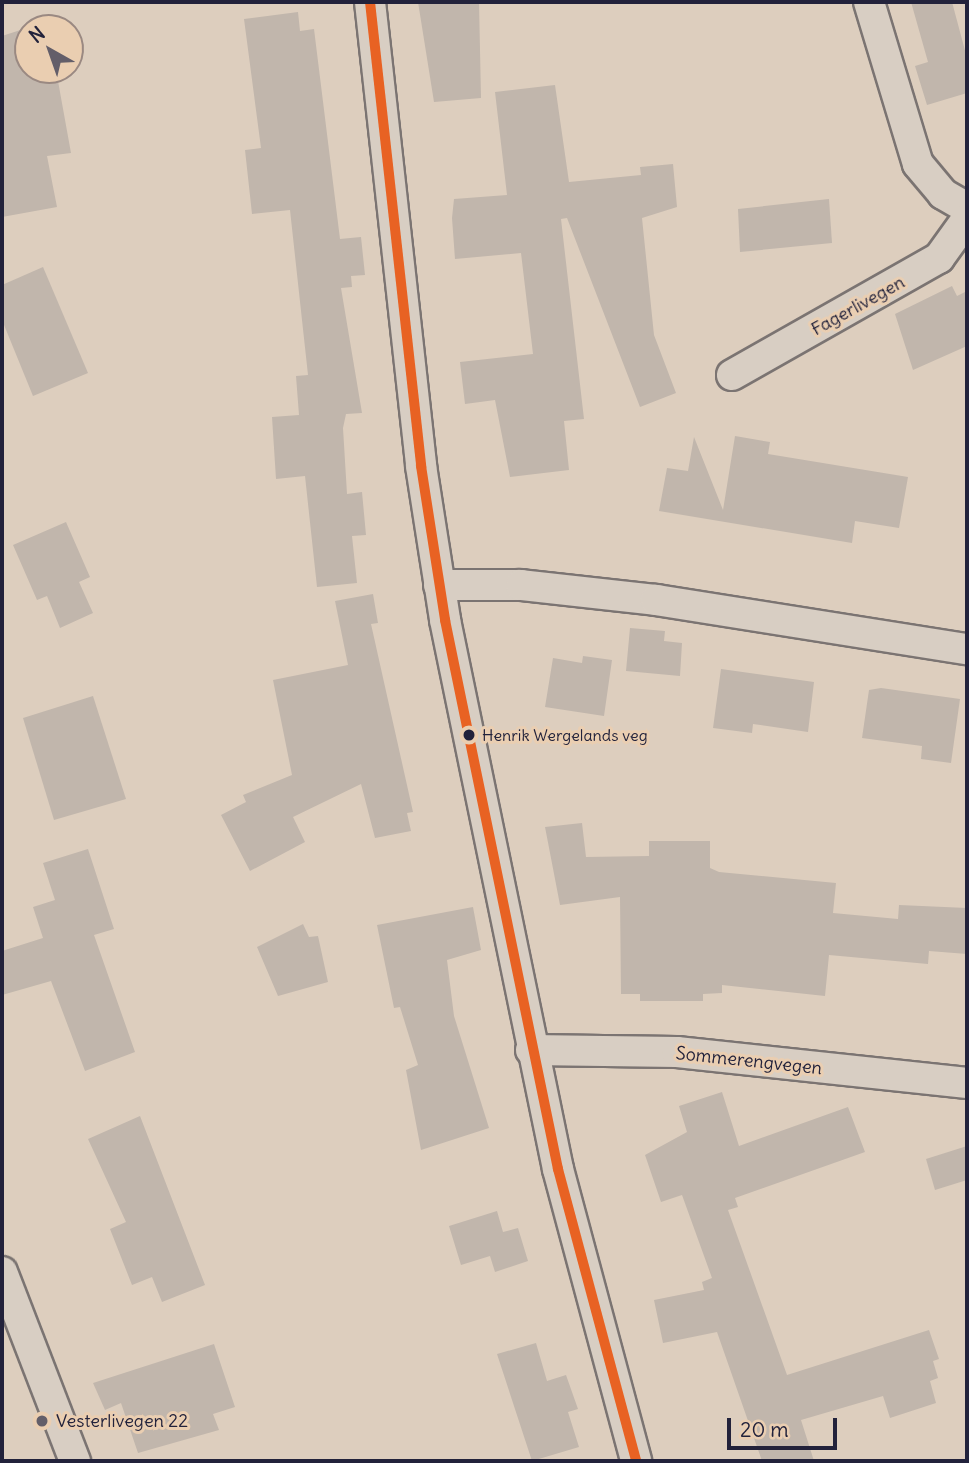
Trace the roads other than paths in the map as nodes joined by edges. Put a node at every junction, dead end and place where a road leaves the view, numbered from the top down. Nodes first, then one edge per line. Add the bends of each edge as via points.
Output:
1 (370, 2) edge
2 (869, 2) edge
3 (967, 208) edge
4 (967, 219) edge
5 (732, 375) dead end
6 (439, 585) junction
7 (967, 649) edge
8 (531, 1050) junction
9 (967, 1083) edge
10 (2, 1272) edge
11 (75, 1461) edge
12 (636, 1461) edge

1 - 6 street
2 - 3 street via 918,164 943,194
4 - 5 street, Fagerlivegen via 939,258
6 - 7 street via 521,586 656,600
6 - 8 street
8 - 9 street, Sommerengvegen via 650,1050
8 - 12 street
10 - 11 street

